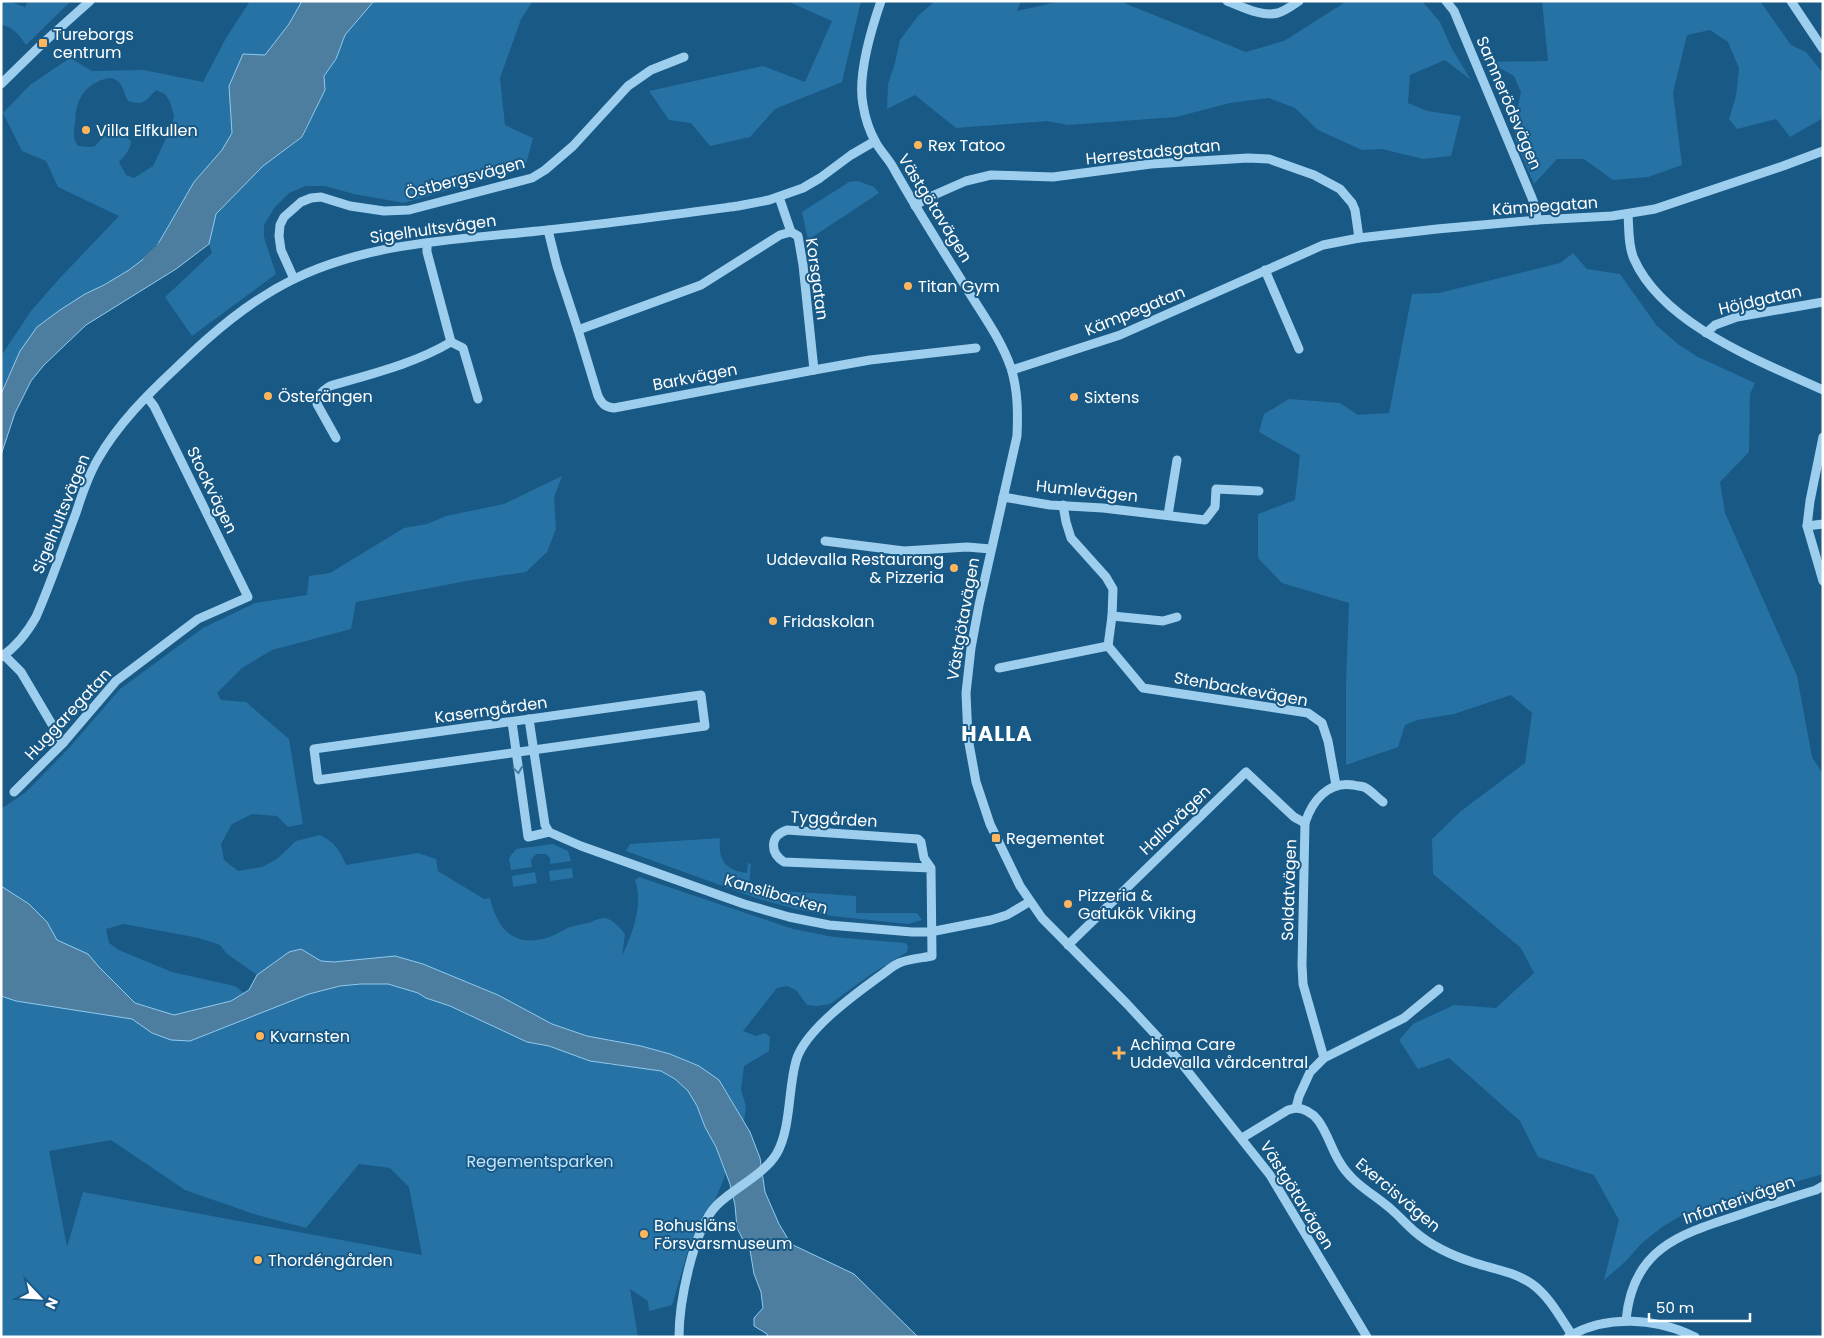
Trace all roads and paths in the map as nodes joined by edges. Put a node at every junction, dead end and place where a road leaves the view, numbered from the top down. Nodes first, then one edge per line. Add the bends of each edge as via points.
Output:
1 (90, 1) edge
2 (882, 1) edge
3 (1227, 1) edge
4 (1299, 1) edge
5 (1446, 1) edge
6 (1791, 1) edge
7 (1823, 49) edge
8 (684, 57) dead end
9 (1, 84) edge
10 (875, 141) junction
11 (1823, 150) edge
12 (780, 197) junction
13 (915, 206) junction
14 (1628, 214) junction
15 (1537, 220) junction
16 (548, 230) junction
17 (791, 232) junction
18 (1359, 238) junction
19 (427, 243) junction
20 (1265, 270) junction
21 (294, 279) junction
22 (1823, 302) edge
23 (578, 330) junction
24 (1706, 333) junction
25 (451, 342) junction
26 (976, 348) dead end
27 (1299, 349) dead end
28 (814, 370) junction
29 (1012, 370) junction
30 (1823, 390) edge
31 (147, 396) junction
32 (478, 399) dead end
33 (1823, 437) edge
34 (336, 438) dead end
35 (1177, 460) dead end
36 (1259, 491) dead end
37 (1003, 497) junction
38 (1063, 505) junction
39 (1168, 514) junction
40 (1823, 524) edge
41 (1807, 526) junction
42 (825, 541) dead end
43 (991, 549) junction
44 (1823, 581) edge
45 (248, 597) joint
46 (1112, 616) junction
47 (1177, 617) dead end
48 (1108, 646) junction
49 (3, 656) edge
50 (999, 668) dead end
51 (529, 719) junction
52 (512, 722) junction
53 (63, 743) junction
54 (534, 750) junction
55 (516, 752) junction
56 (1336, 785) junction
57 (14, 792) dead end
58 (1383, 802) dead end
59 (1305, 823) junction
60 (549, 832) junction
61 (931, 868) junction
62 (1030, 902) junction
63 (930, 932) junction
64 (1068, 945) junction
65 (1439, 989) dead end
66 (1324, 1058) junction
67 (1296, 1108) junction
68 (1242, 1138) junction
69 (1823, 1186) edge
70 (1626, 1321) junction
71 (1570, 1336) edge
72 (679, 1337) edge
73 (1367, 1337) edge
74 (1695, 1337) edge

1 - 9 street
2 - 10 street, Västgötavägen via 869,43 862,91 865,116
3 - 4 street via 1268,14
5 - 15 street, Samnerödsvägen via 1454,11 1532,198
6 - 7 street
8 - 21 street, Östbergsvägen via 651,70 628,86 573,146 532,178 409,210 384,212 322,197 301,202 284,217 278,236
10 - 12 street, Sigelhultsvägen via 820,178
10 - 13 street, Västgötavägen
11 - 14 street, Kämpegatan via 1655,209
12 - 16 street, Sigelhultsvägen via 738,206
12 - 17 street, Korsgatan
13 - 18 street, Herrestadsgatan via 966,181 991,175 1053,177 1151,164 1269,159 1314,174 1340,189 1355,210
13 - 29 street, Västgötavägen via 1001,343
14 - 15 street, Kämpegatan
14 - 24 street via 1630,247 1641,272 1677,312
15 - 18 street, Kämpegatan
16 - 19 street, Sigelhultsvägen
16 - 23 street, Barkvägen
17 - 23 street via 780,235 701,285
17 - 28 street, Korsgatan via 798,236 803,265
18 - 20 street, Kämpegatan via 1323,245
19 - 21 street, Sigelhultsvägen via 361,254
19 - 25 street
20 - 27 street
20 - 29 street, Kämpegatan via 1120,335
21 - 31 street, Sigelhultsvägen via 240,312 193,351
22 - 24 street, Höjdgatan via 1737,317 1715,325
23 - 28 street, Barkvägen via 598,396 608,408
24 - 30 street
25 - 32 street via 463,348
25 - 34 street via 398,366 324,389 317,404
26 - 28 street, Barkvägen
29 - 37 street, Västgötavägen via 1018,411
31 - 45 street, Stockvägen
31 - 49 street, Sigelhultsvägen via 121,426 96,463 36,617 17,644
33 - 41 street
35 - 39 street
36 - 39 street, Humlevägen via 1216,489 1215,507 1205,520
37 - 38 street, Humlevägen
37 - 43 street, Västgötavägen
38 - 39 street, Humlevägen
38 - 46 street via 1071,538 1106,576 1113,589
40 - 41 street
41 - 44 street
42 - 43 street via 904,551 967,546
43 - 62 street, Västgötavägen via 969,667 966,693 968,738 976,782 990,824
45 - 53 street, Huggaregatan via 198,619 116,680
46 - 47 street via 1163,622
46 - 48 street
48 - 50 street
48 - 56 street, Stenbackevägen via 1143,688 1308,713 1322,723
49 - 53 street via 21,672
51 - 52 street, Kaserngården
51 - 54 street
51 - 54 street, Kaserngården via 701,696 705,726
52 - 55 street
52 - 55 street, Kaserngården via 314,749 318,780
53 - 57 street, Huggaregatan
54 - 55 street, Kaserngården
54 - 60 street via 545,825
55 -> 60 street via 528,837
56 - 58 street via 1364,787
56 - 59 street, Soldatvägen via 1320,796 1308,812
59 - 64 street, Hallavägen via 1294,817 1246,772
59 - 66 street, Soldatvägen via 1303,984
60 - 63 street, Kanslibacken via 781,915 829,925
61 - 61 street, Tyggården via 924,858 921,842 915,838 786,830 778,834 773,845 776,855 784,862
61 - 63 street, Tyggården
62 - 63 street, Kanslibacken via 991,920
62 - 64 street, Västgötavägen
63 - 72 street, Tyggården via 932,956 899,963 852,997 802,1046 792,1074 787,1117 777,1152 769,1163 718,1204 696,1239 679,1318
64 - 68 street, Västgötavägen via 1178,1059
65 - 66 street via 1404,1018
66 - 67 street via 1310,1072
67 - 68 street
67 - 71 street, Exercisvägen via 1313,1114 1347,1174 1416,1233 1452,1254 1532,1284 1554,1308
68 - 73 street, Västgötavägen via 1270,1175
69 - 70 street, Infanterivägen via 1700,1228 1661,1248 1641,1270
70 - 71 street via 1590,1328
70 - 74 street via 1662,1324

